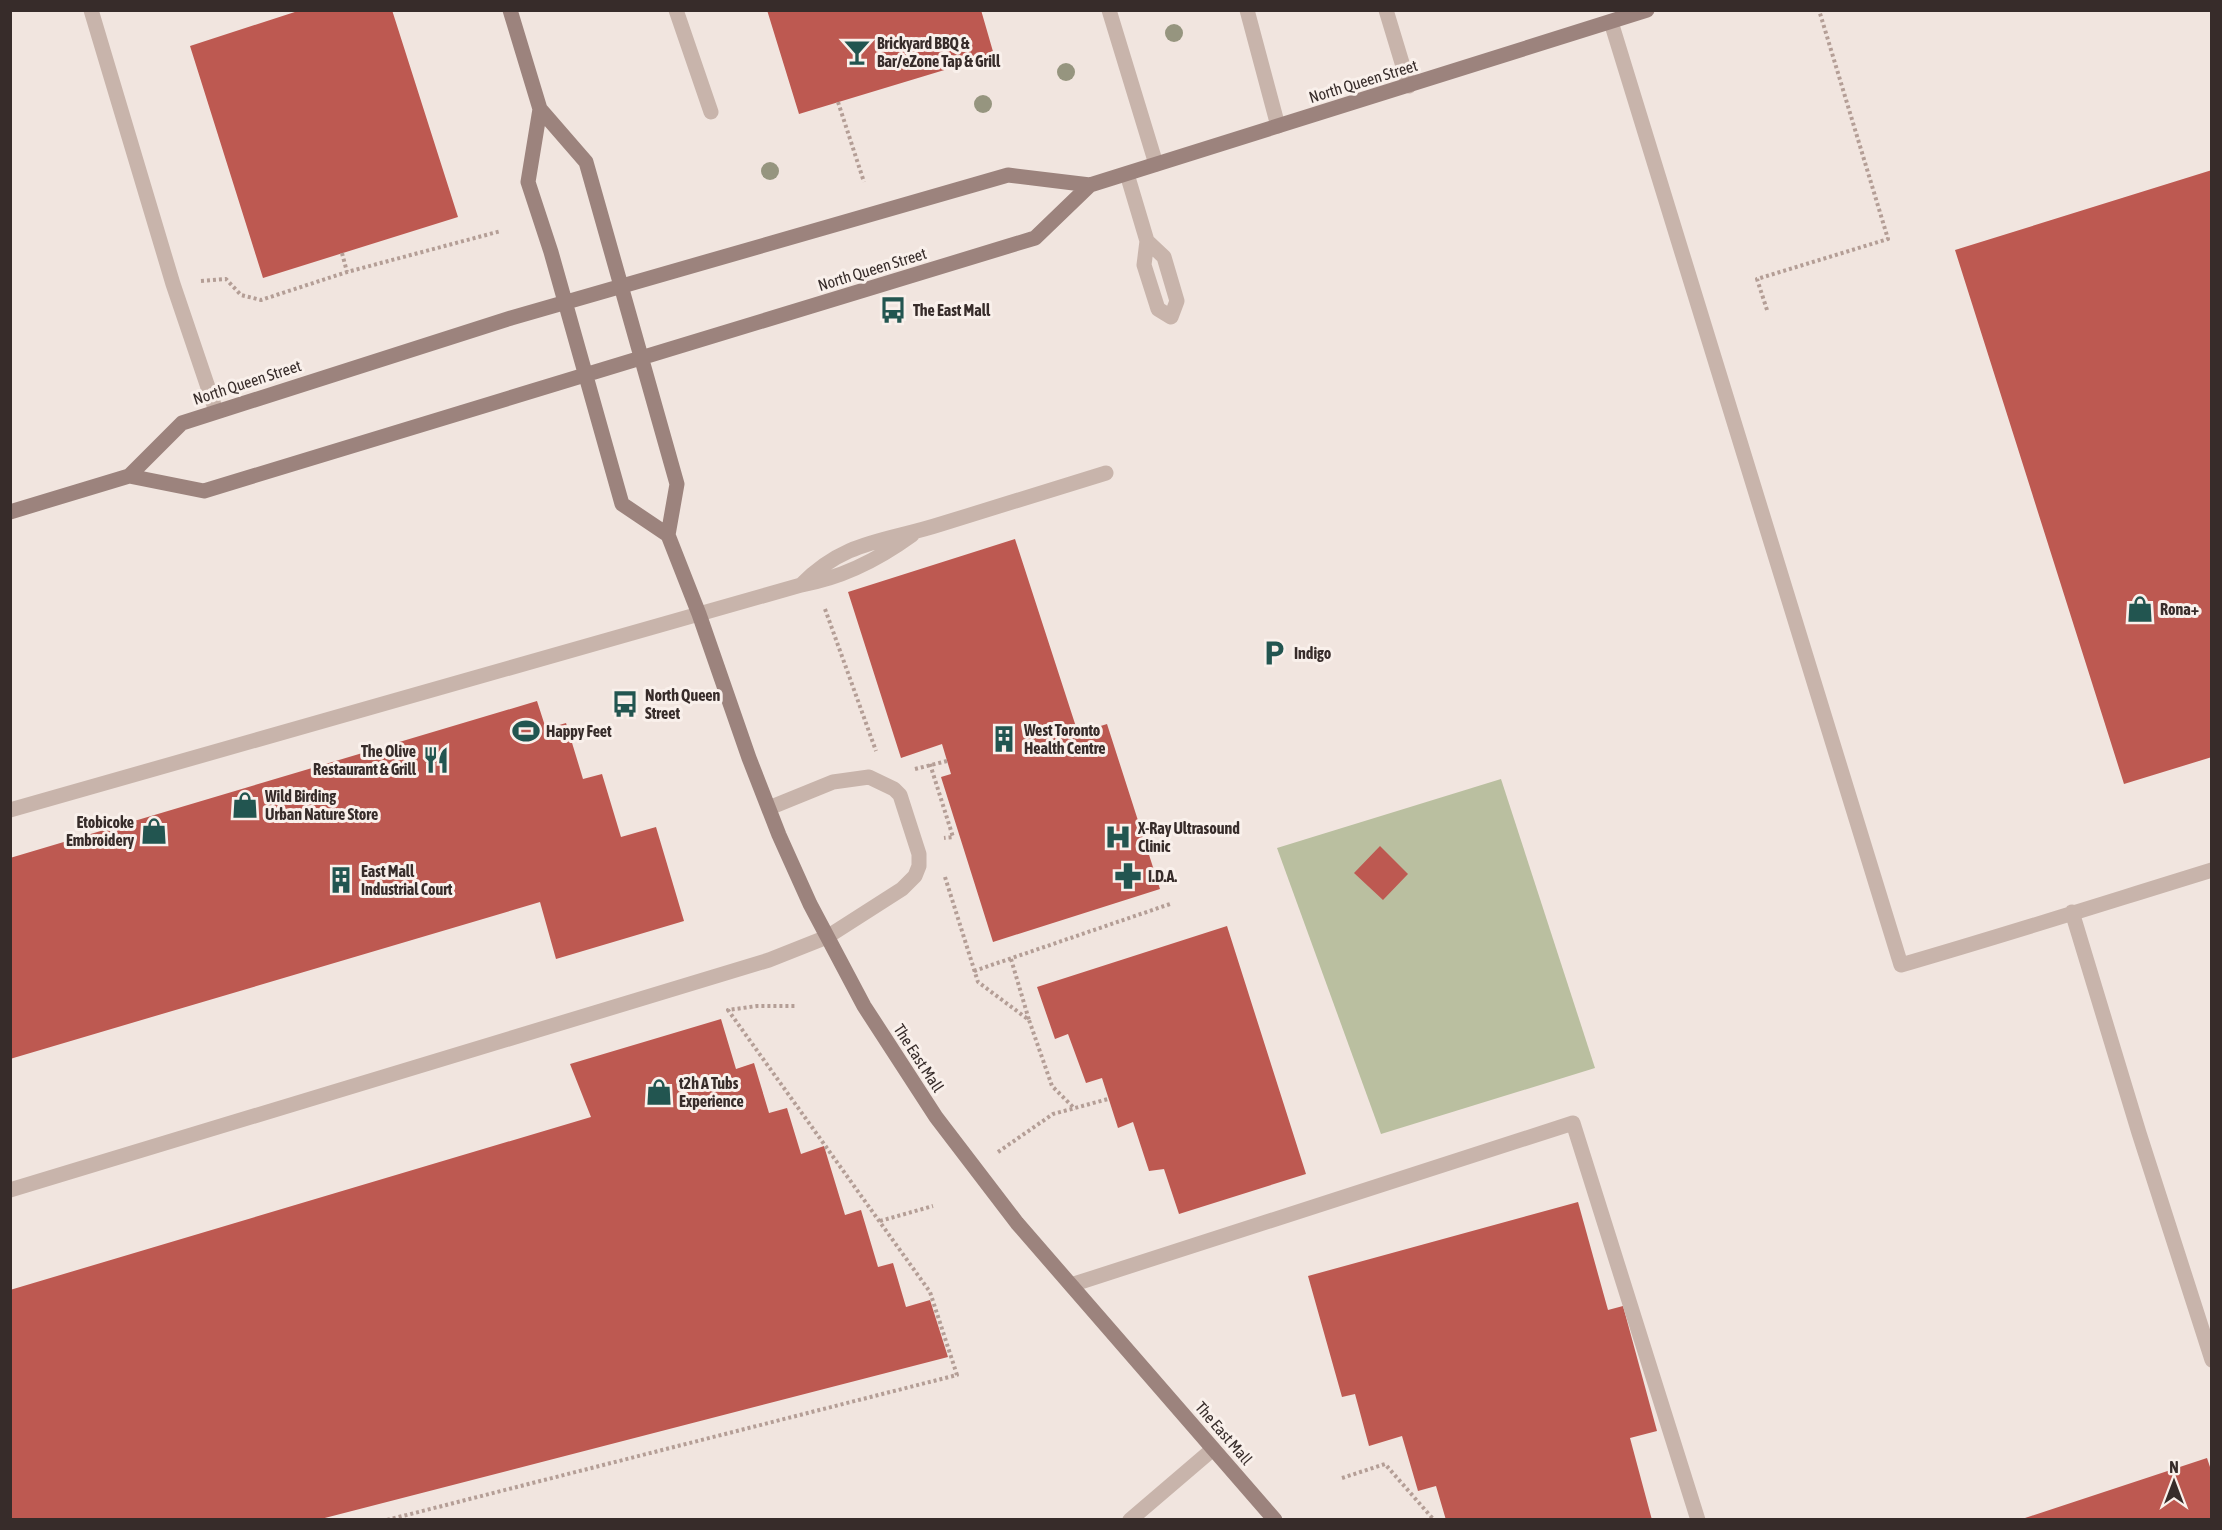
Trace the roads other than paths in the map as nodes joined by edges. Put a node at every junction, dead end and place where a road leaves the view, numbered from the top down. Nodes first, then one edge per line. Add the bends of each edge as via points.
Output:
1 (91, 10) edge
2 (510, 10) edge
3 (676, 10) edge
4 (1109, 10) edge
5 (1247, 10) edge
6 (1386, 10) edge
7 (1647, 10) edge
8 (1611, 22) junction
9 (1409, 86) junction
10 (540, 109) junction
11 (711, 112) dead end
12 (1278, 126) junction
13 (1156, 164) junction
14 (1127, 174) junction
15 (1090, 185) junction
16 (1147, 241) dead end
17 (621, 286) junction
18 (565, 302) junction
19 (642, 358) junction
20 (584, 375) junction
21 (216, 411) junction
22 (1106, 473) dead end
23 (129, 476) junction
24 (10, 512) edge
25 (668, 535) junction
26 (699, 614) junction
27 (769, 808) junction
28 (10, 810) edge
29 (2211, 870) edge
30 (2072, 912) junction
31 (827, 937) junction
32 (10, 1190) edge
33 (1071, 1285) junction
34 (2211, 1360) edge
35 (1213, 1449) junction
36 (1130, 1520) edge
37 (1275, 1520) edge
38 (1698, 1520) edge

1 - 21 lane via 173,284
2 - 10 main road
3 - 11 lane
4 - 13 lane
5 - 12 lane
6 - 9 lane
7 - 8 main road, North Queen Street
8 - 9 main road, North Queen Street
8 - 30 lane via 1901,964
9 - 12 main road, North Queen Street
10 - 17 main road via 586,162
10 - 18 main road via 528,182
12 - 13 main road, North Queen Street
13 - 14 main road, North Queen Street
14 - 15 main road, North Queen Street
14 - 16 lane
15 - 17 main road, North Queen Street via 1008,175
15 - 19 main road, North Queen Street via 1035,238
17 - 18 main road, North Queen Street
17 - 19 main road
18 - 20 main road
18 - 21 main road, North Queen Street
19 - 20 main road, North Queen Street
19 - 25 main road via 677,484
20 - 23 main road, North Queen Street via 204,491
20 - 25 main road via 622,504
21 - 23 main road, North Queen Street via 182,423
22 - 26 lane via 916,532 885,555 825,581
23 - 24 main road, North Queen Street
25 - 26 main road, The East Mall
26 - 27 main road, The East Mall
26 - 28 lane
27 - 31 main road, The East Mall
27 - 31 lane via 845,779 869,777 900,795 919,854 915,876
29 - 30 lane
30 - 34 lane
31 - 32 lane via 769,960
31 - 33 main road, The East Mall via 864,1006 936,1117 1017,1223
33 - 35 main road, The East Mall
33 - 38 lane via 1574,1123
35 - 36 lane
35 - 37 main road, The East Mall

